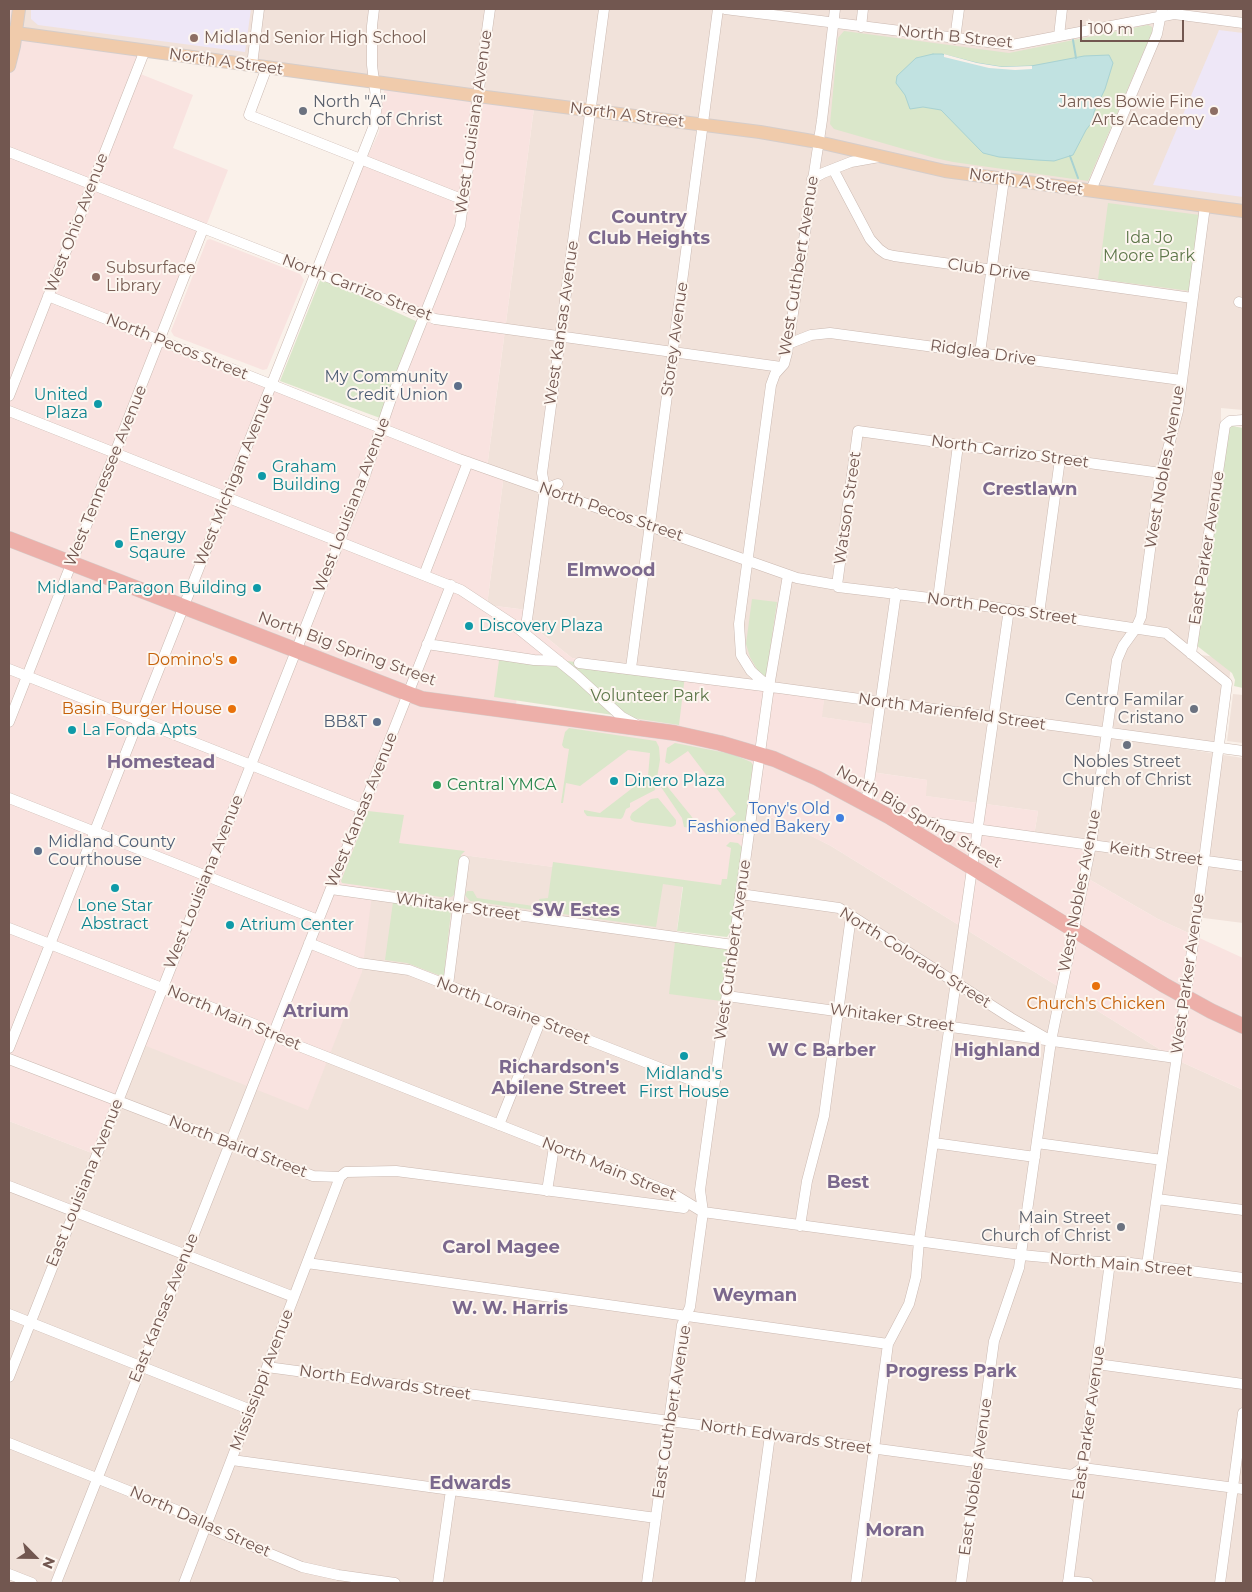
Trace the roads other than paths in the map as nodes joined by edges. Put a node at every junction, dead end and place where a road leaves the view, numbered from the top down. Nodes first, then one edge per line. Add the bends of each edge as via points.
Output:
1 (19, 9) edge
2 (259, 9) edge
3 (374, 9) edge
4 (490, 9) edge
5 (604, 9) edge
6 (718, 9) edge
7 (725, 9) edge
8 (835, 9) edge
9 (863, 9) edge
10 (959, 9) edge
11 (1062, 9) edge
12 (1162, 13) edge
13 (833, 23) junction
14 (1243, 23) edge
15 (861, 27) junction
16 (12, 33) edge
17 (1059, 36) junction
18 (955, 39) junction
19 (145, 50) junction
20 (252, 65) junction
21 (9, 66) edge
22 (267, 67) junction
23 (374, 82) junction
24 (478, 96) junction
25 (591, 110) junction
26 (703, 125) junction
27 (818, 142) junction
28 (9, 152) edge
29 (879, 157) junction
30 (360, 159) junction
31 (833, 169) junction
32 (812, 179) junction
33 (1004, 179) junction
34 (92, 184) junction
35 (1091, 190) junction
36 (464, 200) junction
37 (1205, 206) junction
38 (1243, 211) edge
39 (203, 230) junction
40 (991, 270) junction
41 (316, 272) junction
42 (48, 296) junction
43 (1192, 298) junction
44 (424, 315) junction
45 (560, 336) junction
46 (160, 340) junction
47 (788, 344) junction
48 (674, 352) junction
49 (980, 353) junction
50 (781, 367) junction
51 (1181, 380) junction
52 (271, 384) junction
53 (9, 396) edge
54 (9, 410) edge
55 (1243, 420) edge
56 (382, 428) junction
57 (858, 431) joint
58 (958, 445) junction
59 (115, 452) junction
60 (1060, 459) junction
61 (468, 462) junction
62 (1161, 473) junction
63 (558, 484) dead end
64 (545, 489) junction
65 (227, 497) junction
66 (650, 526) junction
67 (9, 539) edge
68 (339, 541) junction
69 (748, 561) junction
70 (71, 564) junction
71 (424, 575) junction
72 (788, 575) junction
73 (837, 584) junction
74 (451, 585) junction
75 (896, 593) junction
76 (938, 599) junction
77 (184, 607) junction
78 (1009, 609) junction
79 (1039, 614) junction
80 (1136, 628) junction
81 (526, 634) junction
82 (427, 644) junction
83 (296, 650) junction
84 (1191, 654) junction
85 (559, 661) junction
86 (579, 663) dead end
87 (631, 668) junction
88 (9, 669) edge
89 (27, 676) junction
90 (774, 687) junction
91 (408, 693) junction
92 (880, 702) junction
93 (993, 717) junction
94 (138, 720) junction
95 (9, 722) edge
96 (642, 728) junction
97 (1106, 733) junction
98 (1219, 748) junction
99 (1243, 751) edge
100 (760, 754) junction
101 (251, 764) junction
102 (9, 798) edge
103 (866, 804) junction
104 (362, 809) junction
105 (890, 817) junction
106 (978, 829) junction
107 (94, 832) junction
108 (1091, 845) junction
109 (1204, 860) junction
110 (464, 861) dead end
111 (1243, 866) edge
112 (972, 868) junction
113 (206, 876) junction
114 (331, 889) junction
115 (740, 894) junction
116 (458, 907) junction
117 (851, 916) junction
118 (318, 920) junction
119 (9, 928) edge
120 (1074, 930) junction
121 (309, 943) junction
122 (50, 944) junction
123 (733, 945) junction
124 (956, 983) junction
125 (448, 985) junction
126 (162, 988) junction
127 (727, 996) junction
128 (1184, 997) junction
129 (838, 1011) junction
130 (540, 1022) junction
131 (950, 1026) junction
132 (1243, 1026) edge
133 (273, 1034) junction
134 (1051, 1041) junction
135 (9, 1048) edge
136 (9, 1058) edge
137 (1176, 1058) junction
138 (714, 1089) junction
139 (118, 1100) junction
140 (499, 1124) junction
141 (934, 1143) junction
142 (1037, 1143) junction
143 (230, 1144) junction
144 (554, 1147) junction
145 (1035, 1157) junction
146 (1162, 1160) junction
147 (340, 1177) junction
148 (9, 1186) edge
149 (547, 1192) junction
150 (1157, 1199) junction
151 (684, 1208) dead end
152 (1243, 1210) edge
153 (74, 1212) junction
154 (703, 1212) junction
155 (800, 1226) junction
156 (919, 1241) junction
157 (186, 1255) junction
158 (1021, 1256) junction
159 (1110, 1262) junction
160 (307, 1263) junction
161 (1147, 1265) junction
162 (1243, 1278) edge
163 (294, 1298) junction
164 (9, 1314) edge
165 (686, 1316) junction
166 (30, 1323) junction
167 (888, 1344) junction
168 (1097, 1364) junction
169 (141, 1367) junction
170 (267, 1367) junction
171 (9, 1377) edge
172 (1243, 1384) edge
173 (251, 1410) junction
174 (1243, 1413) edge
175 (669, 1421) junction
176 (770, 1435) junction
177 (9, 1443) edge
178 (874, 1449) junction
179 (232, 1460) junction
180 (977, 1463) junction
181 (1083, 1468) junction
182 (97, 1479) junction
183 (1238, 1488) edge
184 (450, 1490) junction
185 (656, 1518) junction
186 (206, 1527) junction
187 (9, 1574) edge
188 (1068, 1582) edge
189 (32, 1583) edge
190 (56, 1583) edge
191 (184, 1583) edge
192 (396, 1583) edge
193 (438, 1583) edge
194 (647, 1583) edge
195 (750, 1583) edge
196 (856, 1583) edge
197 (961, 1583) edge
198 (1088, 1583) edge
199 (1220, 1583) edge

1 - 16 main road
2 - 20 street
3 - 23 street, West Michigan Avenue
4 - 24 street, West Louisiana Avenue
5 - 25 street, West Kansas Avenue
6 - 26 street, Storey Avenue
7 - 13 street, North B Street
8 - 13 street, West Cuthbert Avenue
9 - 15 street
10 - 18 street
11 - 17 street
12 - 14 street, North B Street
12 - 17 street, North B Street
12 - 35 street via 1157,34
13 - 15 street, North B Street
13 - 27 street, West Cuthbert Avenue
15 - 18 street, North B Street
16 - 19 main road, North A Street
16 - 21 main road
17 - 18 street, North B Street via 1012,46
19 - 20 main road, North A Street
19 - 34 street, West Ohio Avenue
20 - 22 main road, North A Street
22 - 23 main road, North A Street
22 - 30 street via 248,115
23 - 24 main road, North A Street
23 - 30 street, West Michigan Avenue via 377,113
24 - 25 main road, North A Street
24 - 36 street, West Louisiana Avenue
25 - 26 main road, North A Street
25 - 45 street, West Kansas Avenue
26 - 27 main road, North A Street
26 - 48 street, Storey Avenue
27 - 29 main road, North A Street
27 - 32 street, West Cuthbert Avenue
28 - 34 street, North Carrizo Street
29 - 31 street
29 - 33 main road, North A Street
30 - 36 street
30 - 41 street, West Michigan Avenue
31 - 32 street
31 - 40 street, Club Drive via 868,236 879,249 894,256
32 - 47 street, West Cuthbert Avenue
33 - 35 main road, North A Street
33 - 40 street
34 - 39 street, North Carrizo Street
34 - 42 street, West Ohio Avenue
35 - 37 main road, North A Street
36 - 44 street, West Louisiana Avenue via 460,226
37 - 38 main road, North A Street
37 - 43 street, West Nobles Avenue
39 - 41 street, North Carrizo Street
39 - 46 street, West Tennessee Avenue
40 - 43 street, Club Drive
40 - 49 street
41 - 44 street, North Carrizo Street
41 - 52 street, West Michigan Avenue
42 - 46 street, North Pecos Street
42 - 53 street, West Ohio Avenue
43 - 51 street, West Nobles Avenue
44 - 45 street, North Carrizo Street via 435,320
44 - 56 street, West Louisiana Avenue
45 - 48 street, North Carrizo Street
45 - 64 street, West Kansas Avenue via 542,473
46 - 52 street, North Pecos Street
46 - 59 street, West Tennessee Avenue
47 - 49 street, Ridglea Drive via 811,335 830,333
47 - 50 street, West Cuthbert Avenue
48 - 50 street, North Carrizo Street
48 - 66 street, Storey Avenue
49 - 51 street, Ridglea Drive
50 - 69 street, West Cuthbert Avenue via 771,385
51 - 62 street, West Nobles Avenue via 1178,411
52 - 56 street, North Pecos Street
52 - 65 street, West Michigan Avenue
54 - 59 street
55 - 84 street, East Parker Avenue via 1230,421 1226,425
56 - 61 street, North Pecos Street
56 - 68 street, West Louisiana Avenue
57 - 58 street, North Carrizo Street
57 - 73 street, Watson Street
58 - 60 street, North Carrizo Street
58 - 76 street
59 - 65 street
59 - 70 street, West Tennessee Avenue
60 - 62 street, North Carrizo Street
60 - 79 street
61 - 64 street, North Pecos Street
61 - 71 street
62 - 80 street, West Nobles Avenue via 1141,617
63 - 64 street
64 - 66 street, North Pecos Street
64 - 81 street, West Kansas Avenue
65 - 68 street
65 - 77 street, West Michigan Avenue
66 - 69 street, North Pecos Street
66 - 87 street, Storey Avenue
67 - 70 highway, North Big Spring Street
68 - 71 street
68 - 83 street, West Louisiana Avenue
69 - 72 street, North Pecos Street
69 - 90 street, West Cuthbert Avenue via 739,624 741,655 751,671
70 - 77 highway, North Big Spring Street
70 - 89 street, West Tennessee Avenue
71 - 74 street
72 - 73 street, North Pecos Street
72 - 90 street, West Cuthbert Avenue
73 - 75 street, North Pecos Street via 838,587
74 - 81 street
74 - 82 street, West Kansas Avenue
75 - 76 street, North Pecos Street
75 - 92 street
76 - 78 street, North Pecos Street
77 - 83 highway, North Big Spring Street
77 - 94 street, West Michigan Avenue
78 - 79 street, North Pecos Street
78 - 93 street
79 - 80 street, North Pecos Street
80 - 84 street, North Pecos Street via 1166,633
80 - 97 street, West Nobles Avenue via 1117,660
81 - 85 street
82 - 85 street
82 - 91 street, West Kansas Avenue
83 - 91 highway, North Big Spring Street
83 - 101 street, West Louisiana Avenue
84 - 98 street, West Parker Avenue via 1227,683
85 - 96 street via 622,716
86 - 87 street, North Marienfeld Street
87 - 90 street, North Marienfeld Street
88 - 89 street
89 - 94 street
89 - 95 street, West Tennessee Avenue
90 - 92 street, North Marienfeld Street
90 - 100 street, West Cuthbert Avenue
91 - 96 highway, North Big Spring Street via 422,699
91 - 104 street, West Kansas Avenue
92 - 93 street, North Marienfeld Street
92 - 103 street
93 - 97 street, North Marienfeld Street
93 - 106 street
94 - 101 street
94 - 107 street, West Michigan Avenue
96 - 100 highway, North Big Spring Street
97 - 98 street, North Marienfeld Street
97 - 108 street, West Nobles Avenue
98 - 99 street, North Marienfeld Street
98 - 109 street, West Parker Avenue
100 - 103 highway, North Big Spring Street via 817,778
100 - 115 street, West Cuthbert Avenue
101 - 104 street
101 - 113 street, West Louisiana Avenue
102 - 107 street
103 - 105 highway, North Big Spring Street
104 - 114 street, West Kansas Avenue
105 - 106 street, Keith Street
105 - 112 highway, North Big Spring Street
106 - 108 street, Keith Street
106 - 112 street
107 - 113 street
107 - 122 street, West Michigan Avenue
108 - 109 street, Keith Street
108 - 120 street, West Nobles Avenue
109 - 111 street, Keith Street
109 - 128 street, West Parker Avenue
110 - 116 street
112 - 120 highway, North Big Spring Street
112 - 124 street
113 - 118 street
113 - 126 street, West Louisiana Avenue
114 - 116 street, Whitaker Street
114 - 118 street, West Kansas Avenue
115 - 117 street, North Colorado Street via 839,908
115 - 123 street, West Cuthbert Avenue
116 - 123 street, Whitaker Street
116 - 125 street
117 - 124 street, North Colorado Street
117 - 129 street
118 - 121 street, West Kansas Avenue
119 - 122 street, North Main Street
120 - 128 highway, North Big Spring Street
120 - 134 street, West Nobles Avenue
121 - 125 street, North Loraine Street via 359,963 409,970
121 - 133 street, West Kansas Avenue
122 - 126 street, North Main Street
122 - 135 street, West Michigan Avenue
123 - 127 street, West Cuthbert Avenue
124 - 131 street
124 - 134 street, North Colorado Street
125 - 130 street, North Loraine Street
126 - 133 street, North Main Street
126 - 139 street, East Louisiana Avenue
127 - 129 street, Whitaker Street
127 - 138 street, West Cuthbert Avenue
128 - 132 highway, North Big Spring Street
128 - 137 street, West Parker Avenue
129 - 131 street, Whitaker Street
129 - 155 street via 824,1116 807,1181
130 - 138 street, North Loraine Street
130 - 140 street
131 - 134 street, Whitaker Street
131 - 141 street
133 - 140 street, North Main Street
133 - 143 street, East Kansas Avenue
134 - 137 street, Whitaker Street
134 - 142 street, West Nobles Avenue
136 - 139 street, North Baird Street
137 - 146 street, West Parker Avenue
138 - 154 street, West Cuthbert Avenue via 700,1190
139 - 143 street, North Baird Street
139 - 153 street, East Louisiana Avenue
140 - 144 street, North Main Street
141 - 145 street
141 - 156 street
142 - 145 street, West Nobles Avenue
142 - 146 street
143 - 147 street, North Baird Street via 312,1176
143 - 157 street, East Kansas Avenue
144 - 149 street
144 - 154 street, North Main Street via 670,1192
145 - 158 street, West Nobles Avenue
146 - 150 street, West Parker Avenue
147 - 149 street, North Baird Street via 346,1172 396,1171
147 - 160 street, Mississippi Avenue
148 - 153 street
149 - 151 street, North Baird Street
150 - 152 street
150 - 161 street, West Parker Avenue
153 - 157 street
153 - 166 street, East Louisiana Avenue
154 - 155 street, North Main Street
154 - 165 street, East Cuthbert Avenue via 690,1308
155 - 156 street, North Main Street
156 - 158 street, North Main Street
156 - 167 street via 913,1294
157 - 163 street
157 - 169 street, East Kansas Avenue
158 - 159 street, North Main Street
158 - 180 street, East Nobles Avenue via 994,1341
159 - 161 street, North Main Street
159 - 168 street, East Parker Avenue
160 - 163 street, Mississippi Avenue
160 - 165 street
161 - 162 street, North Main Street
163 - 170 street, Mississippi Avenue
164 - 166 street
165 - 167 street
165 - 175 street, East Cuthbert Avenue via 682,1325
166 - 169 street
166 - 171 street, East Louisiana Avenue
167 - 178 street
168 - 172 street
168 - 181 street, East Parker Avenue
169 - 173 street
169 - 182 street, East Kansas Avenue
170 - 173 street, Mississippi Avenue
170 - 175 street, North Edwards Street
173 - 179 street, Mississippi Avenue
174 - 183 street
175 - 176 street, North Edwards Street
175 - 185 street, East Cuthbert Avenue
176 - 178 street, North Edwards Street
176 - 195 street
177 - 182 street, North Dallas Street
178 - 180 street, North Edwards Street
178 - 196 street
179 - 184 street
179 - 186 street, Mississippi Avenue
180 - 181 street, North Edwards Street via 1072,1475
180 - 197 street, East Nobles Avenue
181 - 183 street, North Edwards Street
181 - 188 street, East Parker Avenue
182 - 186 street, North Dallas Street via 191,1516
182 - 190 street, East Kansas Avenue
183 - 199 street
184 - 185 street
184 - 193 street
185 - 194 street, East Cuthbert Avenue
186 - 191 street, Mississippi Avenue
186 - 192 street, North Dallas Street via 302,1567
187 - 189 street
188 - 198 street

